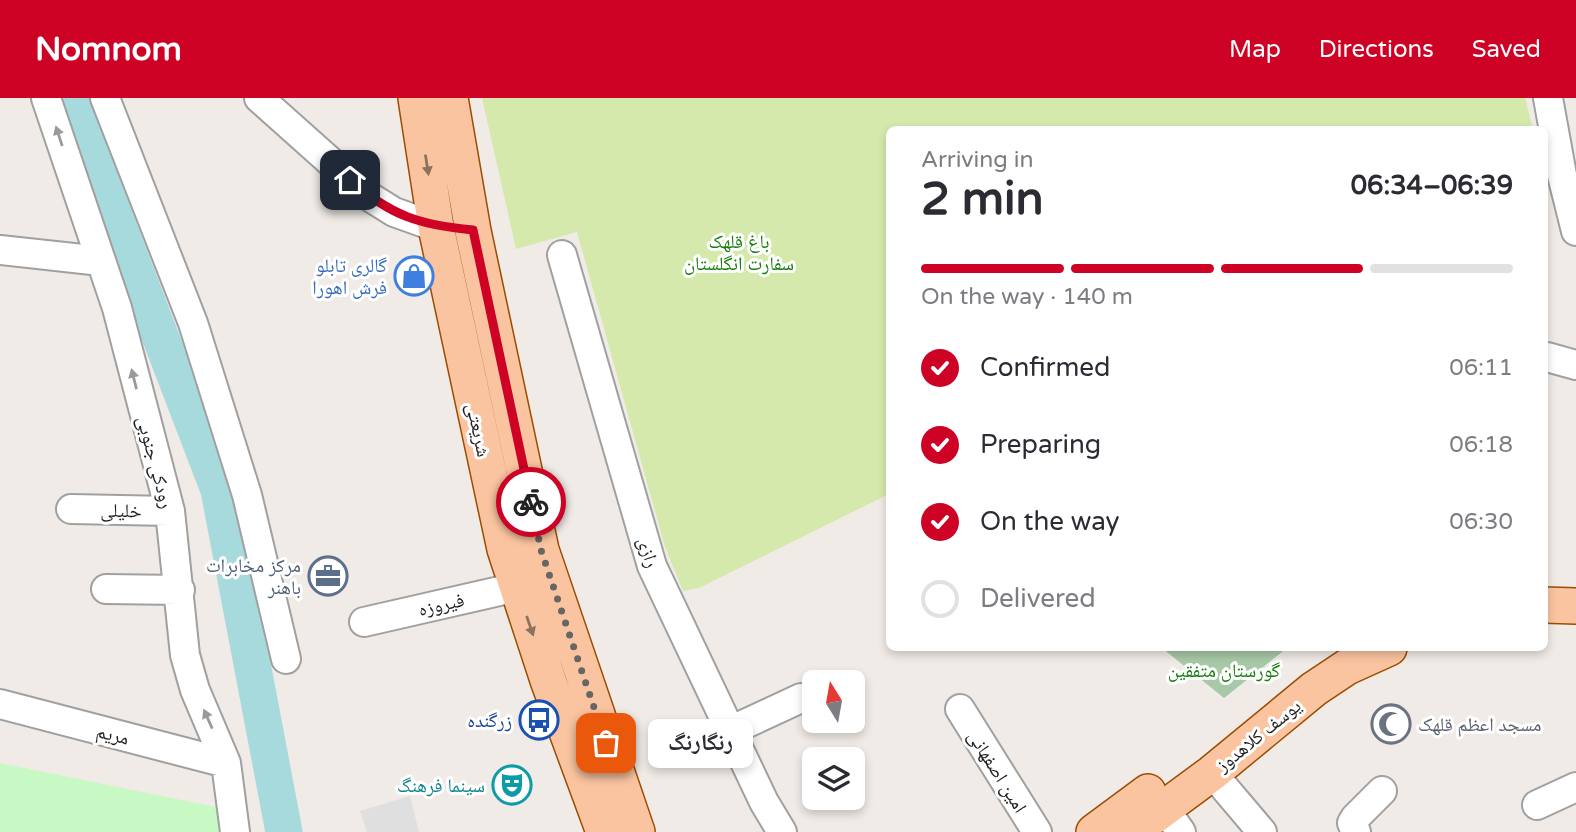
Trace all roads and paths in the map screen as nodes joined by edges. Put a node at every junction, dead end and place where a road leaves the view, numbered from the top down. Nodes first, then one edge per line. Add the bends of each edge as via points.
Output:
1 (46, 98) edge
2 (105, 98) edge
3 (259, 98) edge
4 (416, 98) edge
5 (450, 98) edge
6 (1548, 98) edge
7 (1569, 176) edge
8 (436, 227) junction
9 (473, 230) junction
10 (1576, 231) edge
11 (0, 250) edge
12 (562, 255) dead end
13 (101, 261) junction
14 (1548, 358) edge
15 (1576, 365) edge
16 (71, 509) dead end
17 (170, 511) junction
18 (517, 587) junction
19 (106, 589) dead end
20 (180, 590) junction
21 (1548, 605) edge
22 (1576, 606) edge
23 (364, 622) dead end
24 (1548, 627) edge
25 (1576, 627) edge
26 (1331, 651) edge
27 (1382, 651) edge
28 (286, 659) dead end
29 (801, 698) dead end
30 (0, 704) edge
31 (960, 709) dead end
32 (730, 731) junction
33 (226, 763) junction
34 (1212, 773) junction
35 (1576, 787) edge
36 (1382, 791) dead end
37 (1537, 805) dead end
38 (1172, 820) edge
39 (235, 832) edge
40 (604, 832) edge
41 (637, 832) edge
42 (782, 832) edge
43 (1037, 832) edge
44 (1094, 832) edge
45 (1132, 832) edge
46 (1262, 832) edge
47 (1356, 832) edge

13 -> 1 street, رودکی جنوبی
2 - 28 street via 193,323 247,495
3 - 8 street via 370,197 394,212
4 -> 8 main road, شریعتی
5 - 9 main road, شریعتی
6 - 7 street
7 - 10 street
8 - 9 main road
8 - 18 main road, شریعتی via 496,510
9 - 41 main road, شریعتی via 541,550
11 - 13 street
12 - 32 street, رازی via 652,566
17 -> 13 street, رودکی جنوبی
14 - 15 street
16 - 17 street, خلیلی
17 - 20 street, رودکی جنوبی
18 - 23 street, فیروزه
18 -> 40 main road, شریعتی
19 - 20 street
33 -> 20 street, رودکی جنوبی via 190,672
21 - 22 main road
24 - 25 main road
26 - 44 main road, یوسف کلاهدوز
27 - 34 main road, یوسف کلاهدوز via 1314,689
29 - 32 street
30 - 33 street, مریم
31 - 43 street, امین اصفهانی
32 - 42 street, رازی
33 - 39 street, رودکی جنوبی
34 - 38 main road, یوسف کلاهدوز
34 - 46 street
35 - 37 street
36 - 47 street via 1355,818
38 - 45 main road, یوسف کلاهدوز

